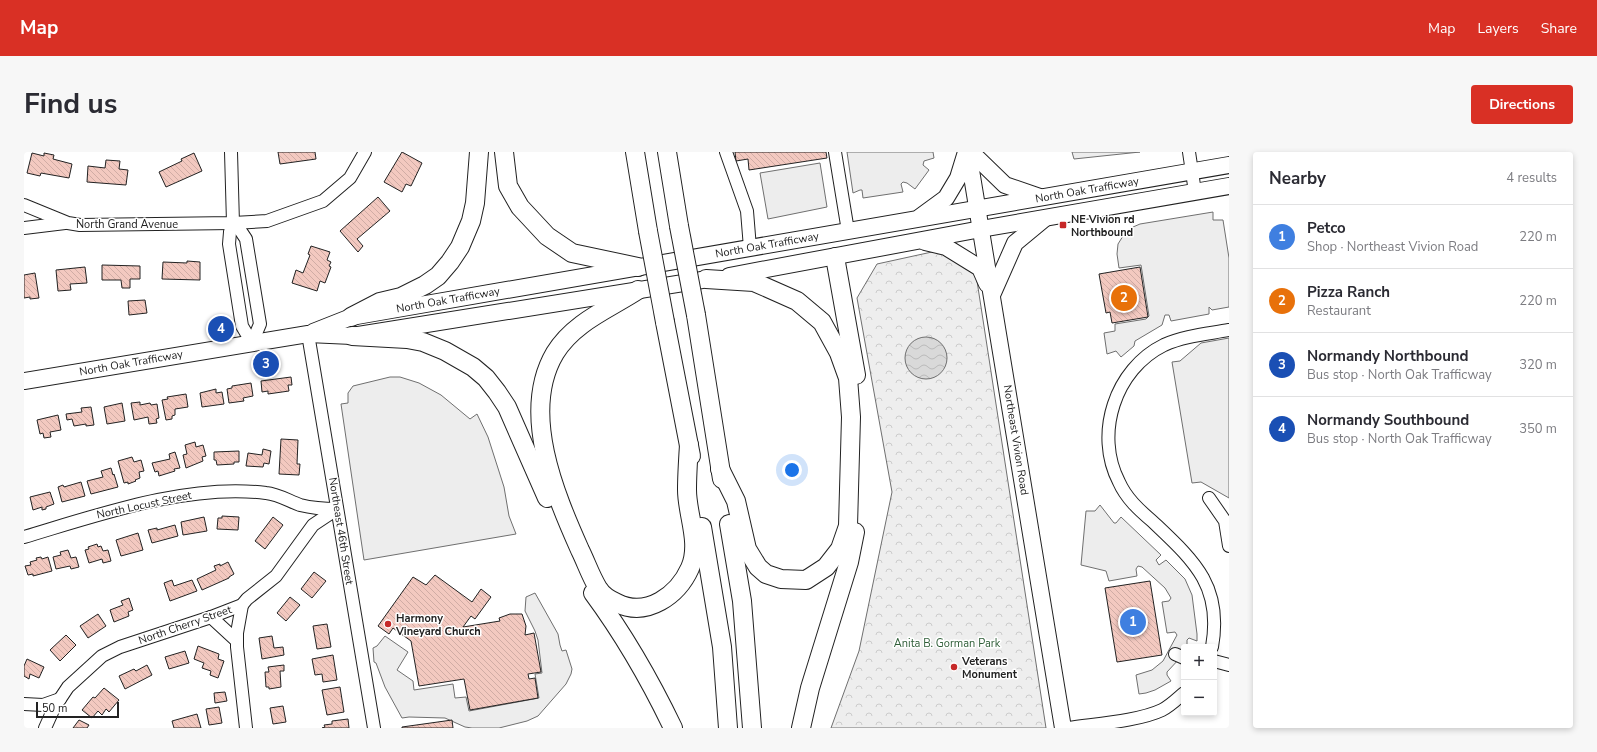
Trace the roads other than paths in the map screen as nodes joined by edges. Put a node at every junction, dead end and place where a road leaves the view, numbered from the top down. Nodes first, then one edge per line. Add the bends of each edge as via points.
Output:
1 (231, 152) edge
2 (364, 152) edge
3 (480, 152) edge
4 (504, 152) edge
5 (635, 152) edge
6 (667, 152) edge
7 (726, 152) edge
8 (835, 152) edge
9 (967, 152) edge
10 (971, 152) edge
11 (1189, 152) edge
12 (1229, 166) edge
13 (1192, 172) junction
14 (1229, 186) edge
15 (1195, 192) junction
16 (1043, 198) junction
17 (27, 207) edge
18 (978, 209) junction
19 (1047, 218) junction
20 (916, 220) junction
21 (68, 223) junction
22 (233, 223) junction
23 (26, 228) edge
24 (982, 229) junction
25 (848, 231) junction
26 (920, 241) junction
27 (750, 248) junction
28 (836, 256) junction
29 (638, 267) junction
30 (750, 273) junction
31 (706, 279) junction
32 (638, 290) junction
33 (992, 295) junction
34 (351, 317) junction
35 (1229, 330) edge
36 (308, 334) junction
37 (352, 336) junction
38 (252, 343) junction
39 (24, 381) edge
40 (689, 445) junction
41 (720, 468) junction
42 (1209, 498) dead end
43 (308, 506) junction
44 (337, 509) junction
45 (313, 525) junction
46 (24, 537) edge
47 (1229, 546) edge
48 (242, 605) junction
49 (211, 617) junction
50 (237, 641) junction
51 (1212, 644) edge
52 (1217, 662) edge
53 (1229, 665) edge
54 (1181, 696) edge
55 (60, 699) junction
56 (24, 704) edge
57 (45, 728) edge
58 (246, 728) edge
59 (374, 728) edge
60 (673, 728) edge
61 (728, 728) edge
62 (752, 728) edge
63 (801, 728) edge
64 (1064, 728) edge
65 (1069, 728) edge

1 - 22 street
2 - 22 street, North Grand Avenue via 350,178 323,201 267,221
3 - 34 highway via 471,221 460,247 450,262 438,276 425,285 401,297 380,302
4 - 29 highway via 508,186 520,207 546,236 572,253
5 - 40 highway, bridge
6 - 41 highway, bridge
7 - 27 street via 747,211
8 - 25 street
9 - 18 main road, Northeast Vivion Road
9 - 20 main road via 958,178 946,198
10 - 16 main road via 1004,185
11 - 13 street
12 - 13 main road, North Oak Trafficway
13 - 15 street
13 - 16 main road, North Oak Trafficway
14 - 15 main road, North Oak Trafficway
15 - 19 main road, North Oak Trafficway
16 - 18 main road, North Oak Trafficway
17 - 21 street, North Grand Avenue
17 - 23 street
18 - 20 main road, North Oak Trafficway
18 - 24 main road, Northeast Vivion Road
18 - 30 main road via 939,228 776,256
19 - 24 main road, North Oak Trafficway
19 - 33 main road via 1014,243
20 - 25 main road, North Oak Trafficway
21 - 22 street, North Grand Avenue
21 - 23 street
22 - 38 street via 229,244 242,326
22 - 38 street via 246,239 260,324
24 - 26 main road, North Oak Trafficway
24 - 33 main road, Northeast Vivion Road
25 - 27 main road, North Oak Trafficway
26 - 28 main road, North Oak Trafficway
26 - 33 main road via 946,247 980,268
27 - 29 main road, North Oak Trafficway
28 - 30 main road, North Oak Trafficway
28 - 63 highway via 859,398 861,466 858,509 849,562 810,688
29 - 34 main road, North Oak Trafficway
30 - 31 main road, North Oak Trafficway
31 - 32 main road, North Oak Trafficway
31 - 41 highway via 754,282 797,301 822,322 839,353 848,378 851,416 848,526 840,549 826,567 806,580 781,579 766,574 758,567 747,549 736,501
32 - 37 main road, North Oak Trafficway
32 - 40 highway via 618,304 588,319 567,338 554,355 547,371 540,406 540,423 550,477 575,538 599,589 610,600 623,606 638,608 660,602 677,588 690,567 693,534 687,491
33 - 64 main road, Northeast Vivion Road
34 - 36 main road, North Oak Trafficway
35 - 51 street via 1176,340 1138,364 1119,390 1113,406 1108,436 1113,467 1126,495 1186,553 1205,582 1214,614
36 - 37 main road, North Oak Trafficway
36 - 38 main road, North Oak Trafficway
36 - 44 street, Northeast 46th Street
37 - 60 highway via 423,342 445,351 473,367 486,378 507,407 567,543 592,592 636,656
38 - 39 main road, North Oak Trafficway
40 - 61 highway via 722,647
41 - 62 highway via 742,601
42 - 47 street via 1225,521
43 - 44 street, North Locust Street
43 - 45 street
43 - 46 street, North Locust Street via 267,493 220,491 177,496 118,509
44 - 45 street, North Cherry Street
44 - 59 street, Northeast 46th Street
45 - 48 street, North Cherry Street via 276,576
48 - 49 street, North Cherry Street
48 - 50 street
49 - 50 street
49 - 55 street, North Cherry Street via 120,647 102,656 68,687
50 - 58 street
52 - 53 street
54 - 65 street via 1161,710 1145,716
55 - 56 street via 43,705
55 - 57 street, North Cherry Street

